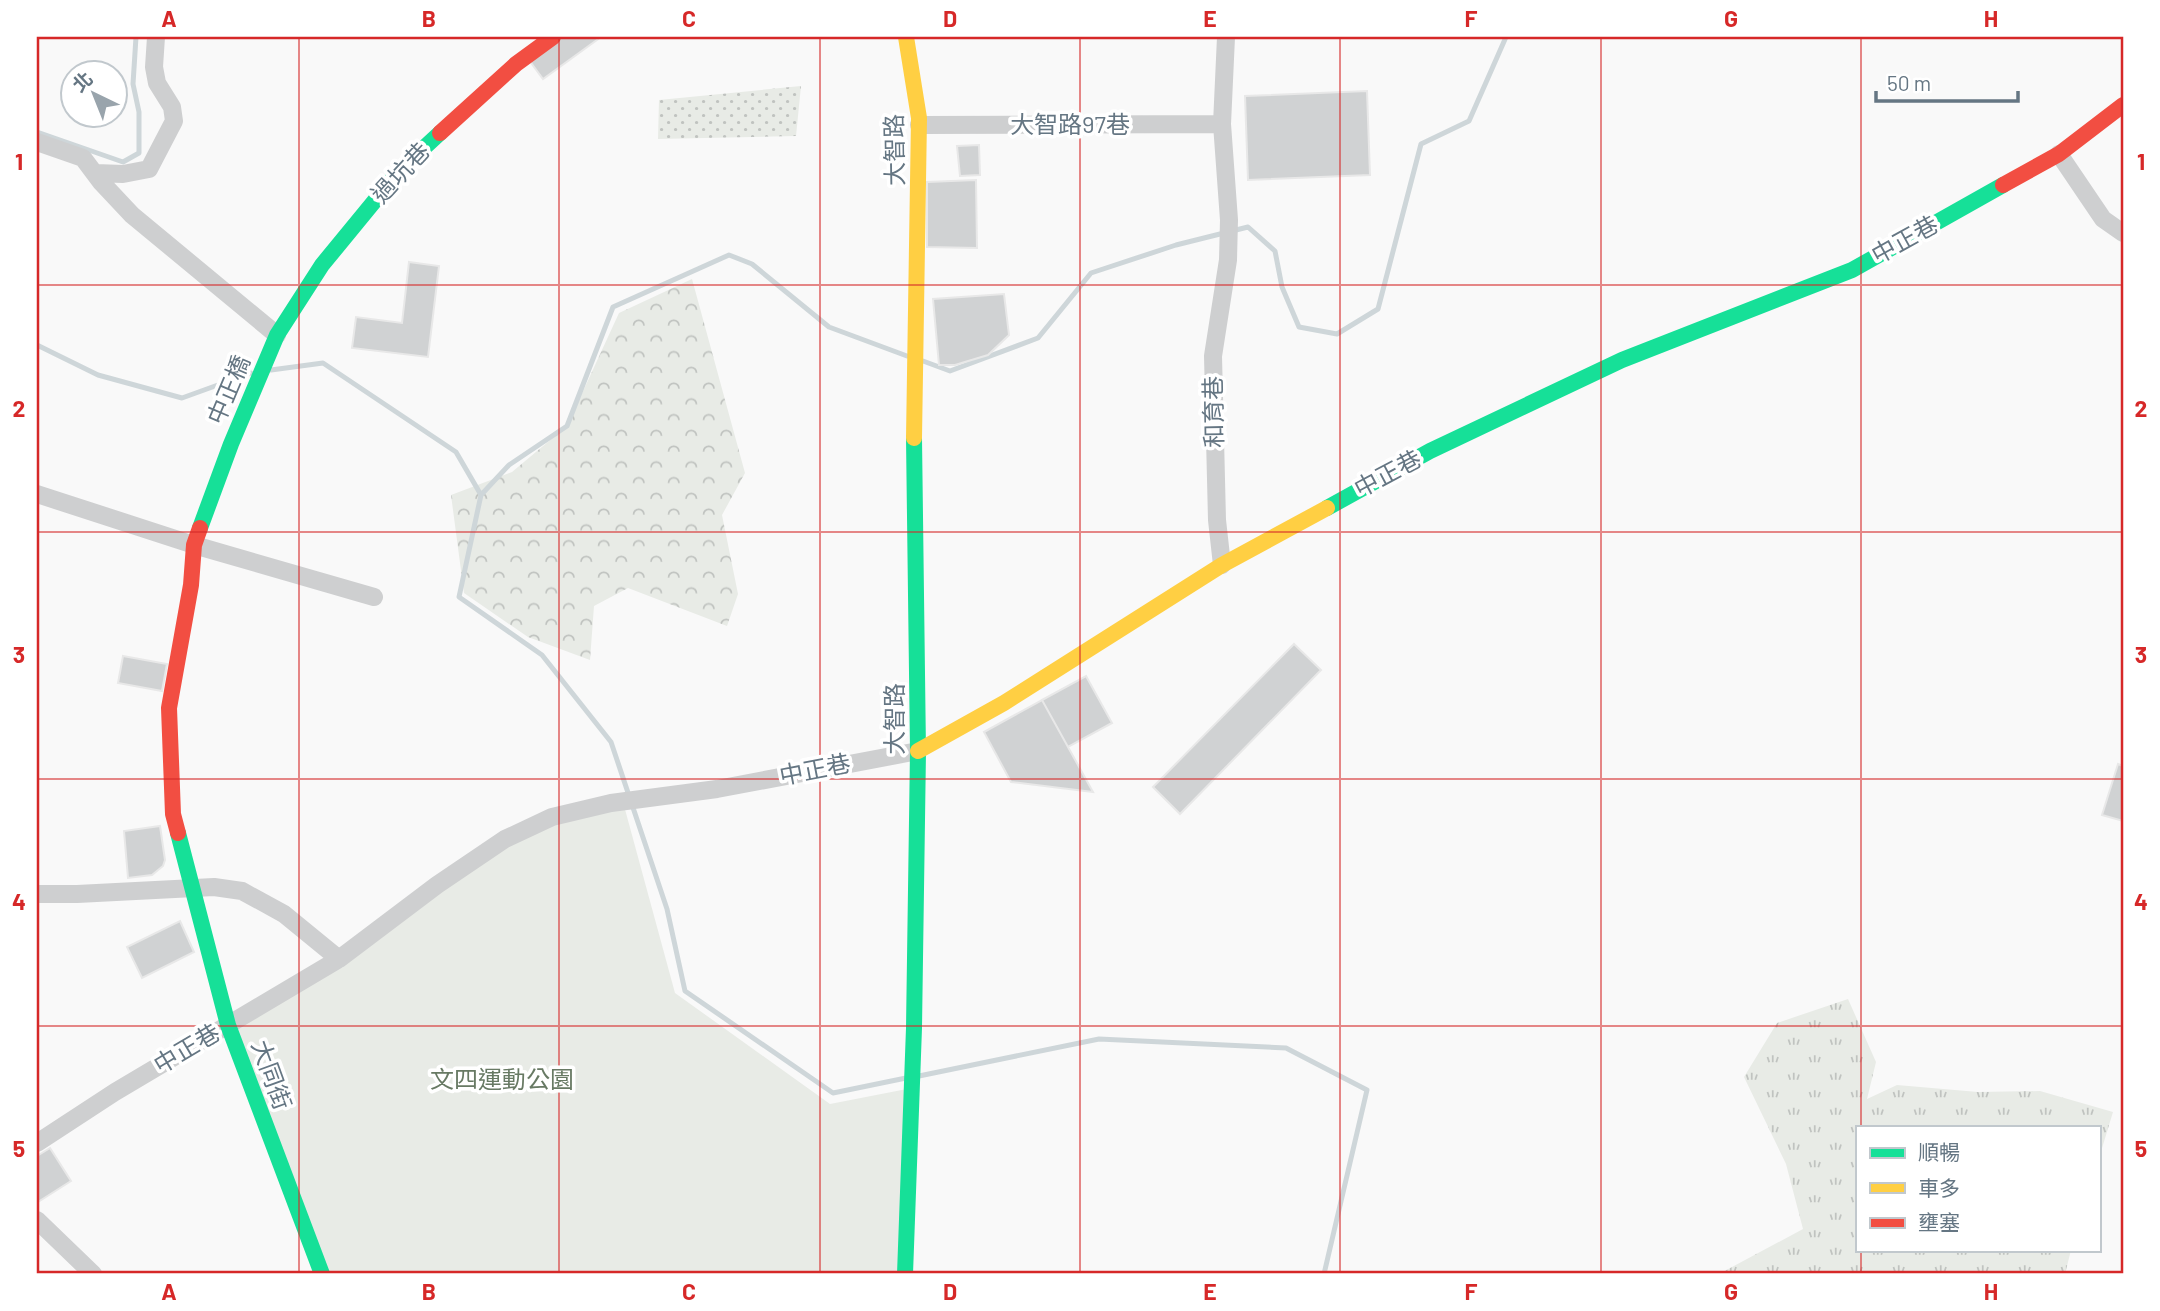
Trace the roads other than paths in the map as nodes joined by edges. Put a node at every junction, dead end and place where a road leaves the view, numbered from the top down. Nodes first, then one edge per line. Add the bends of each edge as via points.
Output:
1 (156, 37) edge
2 (554, 37) edge
3 (906, 37) edge
4 (1226, 37) edge
5 (2123, 105) edge
6 (1222, 124) junction
7 (919, 125) junction
8 (37, 142) edge
9 (2060, 154) junction
10 (95, 173) junction
11 (2123, 233) edge
12 (277, 335) junction
13 (269, 354) joint
14 (37, 494) edge
15 (194, 545) junction
16 (1222, 565) junction
17 (374, 597) dead end
18 (918, 751) junction
19 (191, 887) junction
20 (37, 894) edge
21 (339, 959) junction
22 (228, 1025) junction
23 (37, 1143) edge
24 (37, 1220) edge
25 (93, 1274) edge
26 (322, 1274) edge
27 (905, 1274) edge

1 - 10 street via 157,83 172,107 174,121 149,169
2 - 12 street, 過坑巷 via 516,64 400,170 322,265
3 - 7 street, 大智路
4 - 6 street
5 - 9 street, 中正巷
6 - 7 street, 大智路97巷
6 - 16 street, 和育巷 via 1230,220 1213,356
7 - 18 street, 大智路 via 915,348
8 - 10 street via 83,158
9 - 11 street via 2103,219
9 - 16 street, 中正巷 via 1852,270 1610,366 1430,451
10 - 12 street via 132,215
12 - 13 street, 過坑巷
13 - 15 street, 中正橋
14 - 15 street
15 - 17 street
15 - 19 street via 169,708 173,814
16 - 18 street, 中正巷 via 1004,703
18 - 21 street, 中正巷 via 552,817 505,839
18 - 27 street, 大智路
19 - 20 street
19 - 21 street via 242,891 284,914
19 - 22 street, 大同街
21 - 22 street, 中正巷
22 - 23 street, 中正巷
22 - 26 street, 大同街
24 - 25 street

